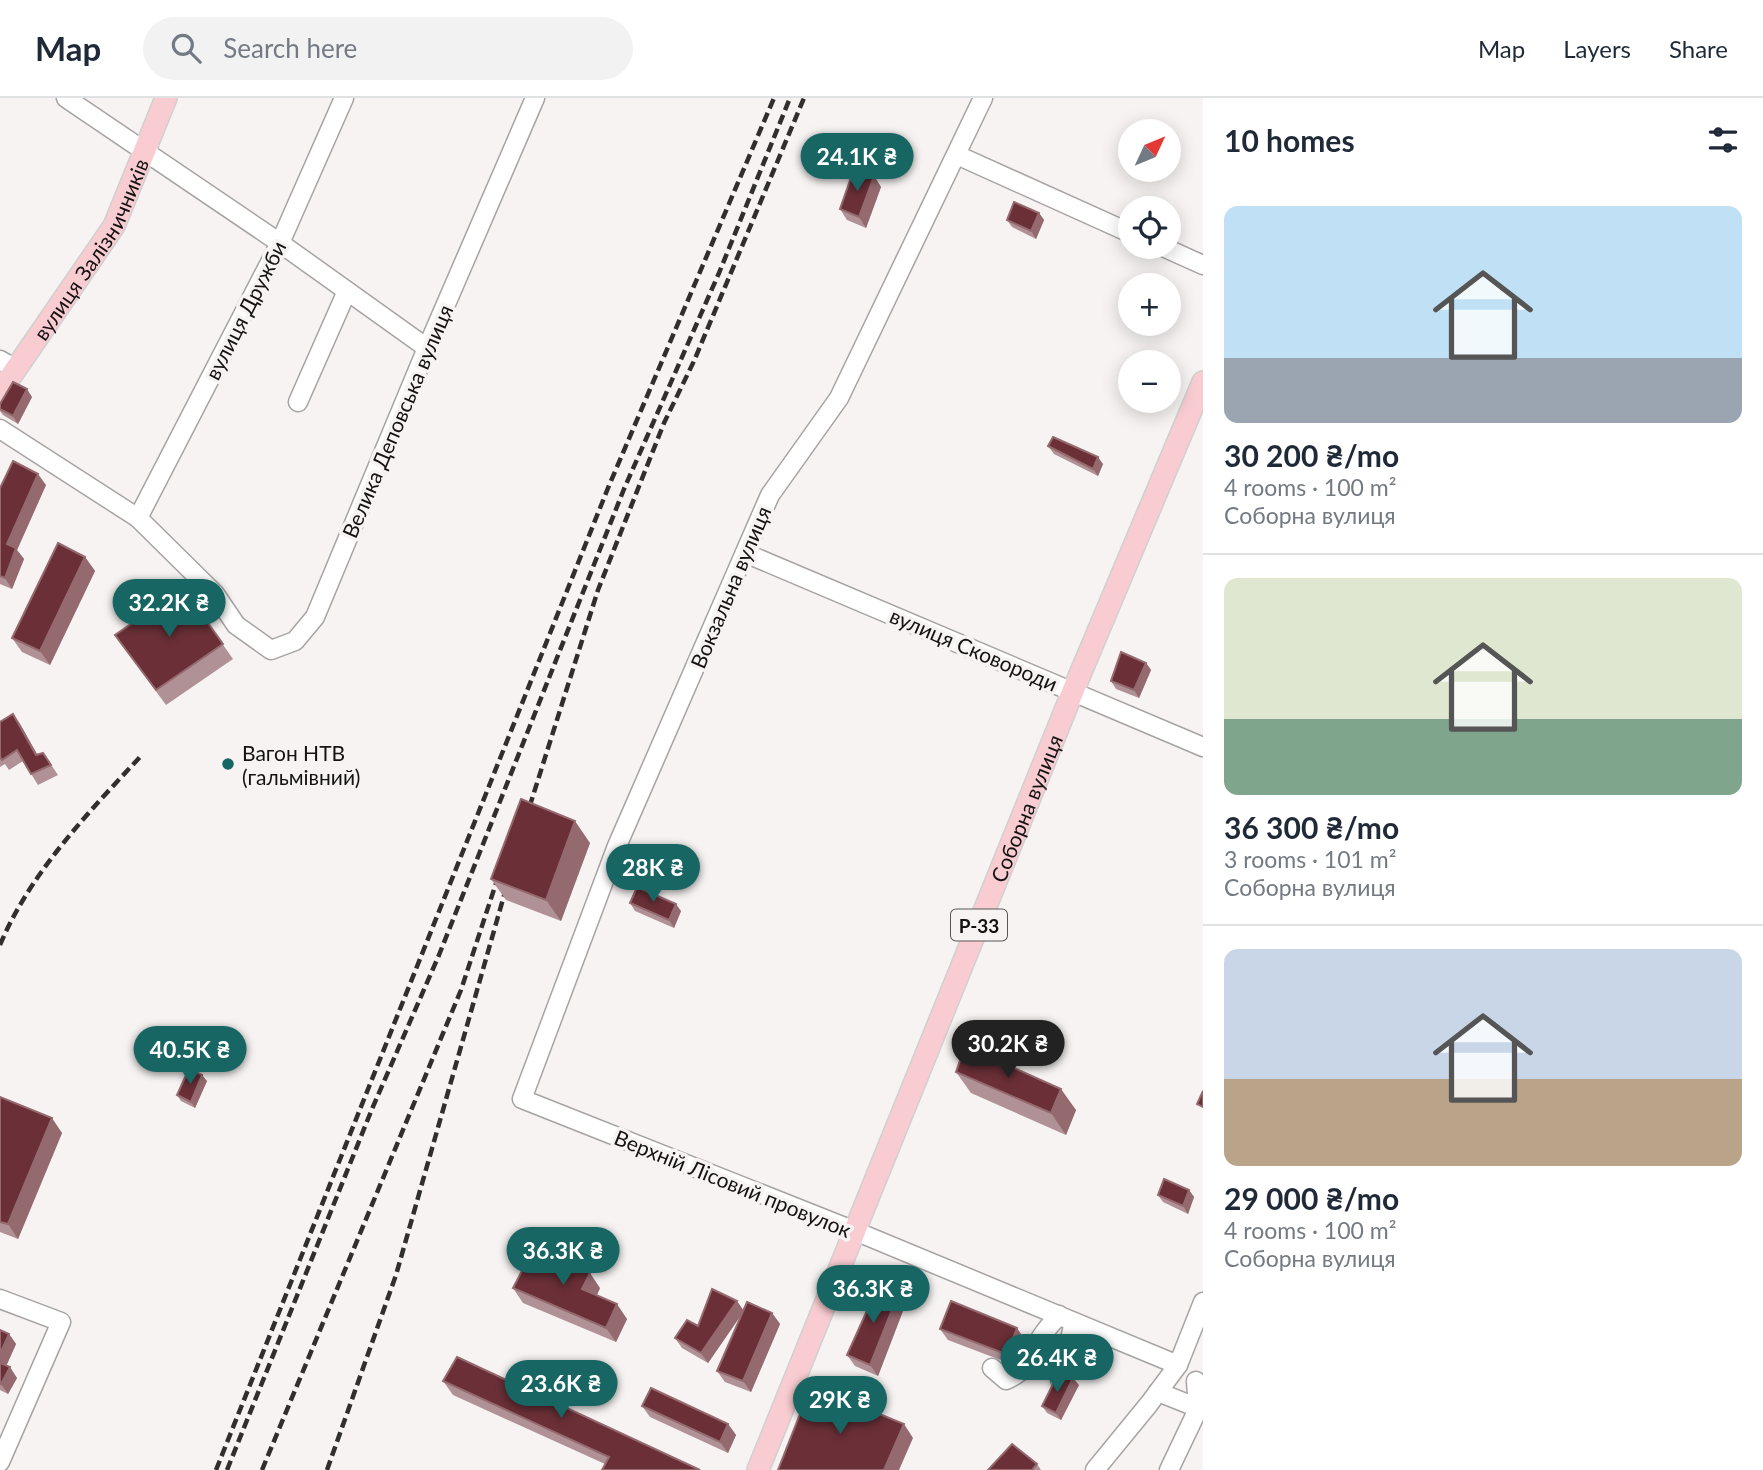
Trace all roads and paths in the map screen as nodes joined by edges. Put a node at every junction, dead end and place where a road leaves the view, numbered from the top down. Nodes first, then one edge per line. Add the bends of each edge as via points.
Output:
1 (66, 98) edge
2 (166, 98) edge
3 (344, 98) edge
4 (535, 98) edge
5 (983, 98) edge
6 (145, 151) junction
7 (957, 155) junction
8 (1118, 228) edge
9 (280, 243) junction
10 (1181, 255) edge
11 (1203, 265) edge
12 (347, 292) junction
13 (427, 348) junction
14 (8, 365) edge
15 (1203, 382) edge
16 (0, 392) edge
17 (298, 402) dead end
18 (0, 429) edge
19 (138, 518) junction
20 (745, 553) junction
21 (1073, 691) junction
22 (1203, 747) edge
23 (522, 1099) joint
24 (855, 1231) junction
25 (0, 1299) edge
26 (1203, 1302) edge
27 (1067, 1319) junction
28 (1178, 1365) junction
29 (992, 1368) dead end
30 (1060, 1380) edge
31 (1196, 1381) dead end
32 (1158, 1392) junction
33 (1200, 1410) edge
34 (0, 1462) edge
35 (758, 1470) edge
36 (1095, 1470) edge
37 (1169, 1470) edge

1 - 6 street
2 - 6 main road, вулиця Залізничників
3 - 9 street, вулиця Дружби
4 - 13 street, Велика Деповська вулиця
5 - 7 street, Вокзальна вулиця
6 - 9 street
6 - 14 main road, вулиця Залізничників via 114,226
7 - 8 street
7 - 20 street, Вокзальна вулиця via 839,398 770,495
9 - 12 street
9 - 19 street, вулиця Дружби
10 - 11 street
12 - 13 street
12 - 17 street
13 - 19 street, Велика Деповська вулиця via 315,617 295,641 271,650 236,625 215,594
14 - 16 main road, вулиця Залізничників
15 - 21 main road, Соборна вулиця / Р-33
18 - 19 street
20 - 21 street, вулиця Сковороди
20 - 23 street, Вокзальна вулиця via 617,846
21 - 22 street, вулиця Сковороди
21 - 24 main road, Соборна вулиця / Р-33
23 - 24 street, Верхній Лісовий провулок
24 - 27 street, Верхній Лісовий провулок
24 - 35 main road, Соборна вулиця / Р-33
25 - 34 street via 61,1322
26 - 28 street
27 - 28 street, Верхній Лісовий провулок
27 - 29 street via 1043,1334 1020,1374 1006,1380
27 - 30 street
28 - 32 street
31 - 33 street
32 - 33 street
32 - 36 street
33 - 37 street

